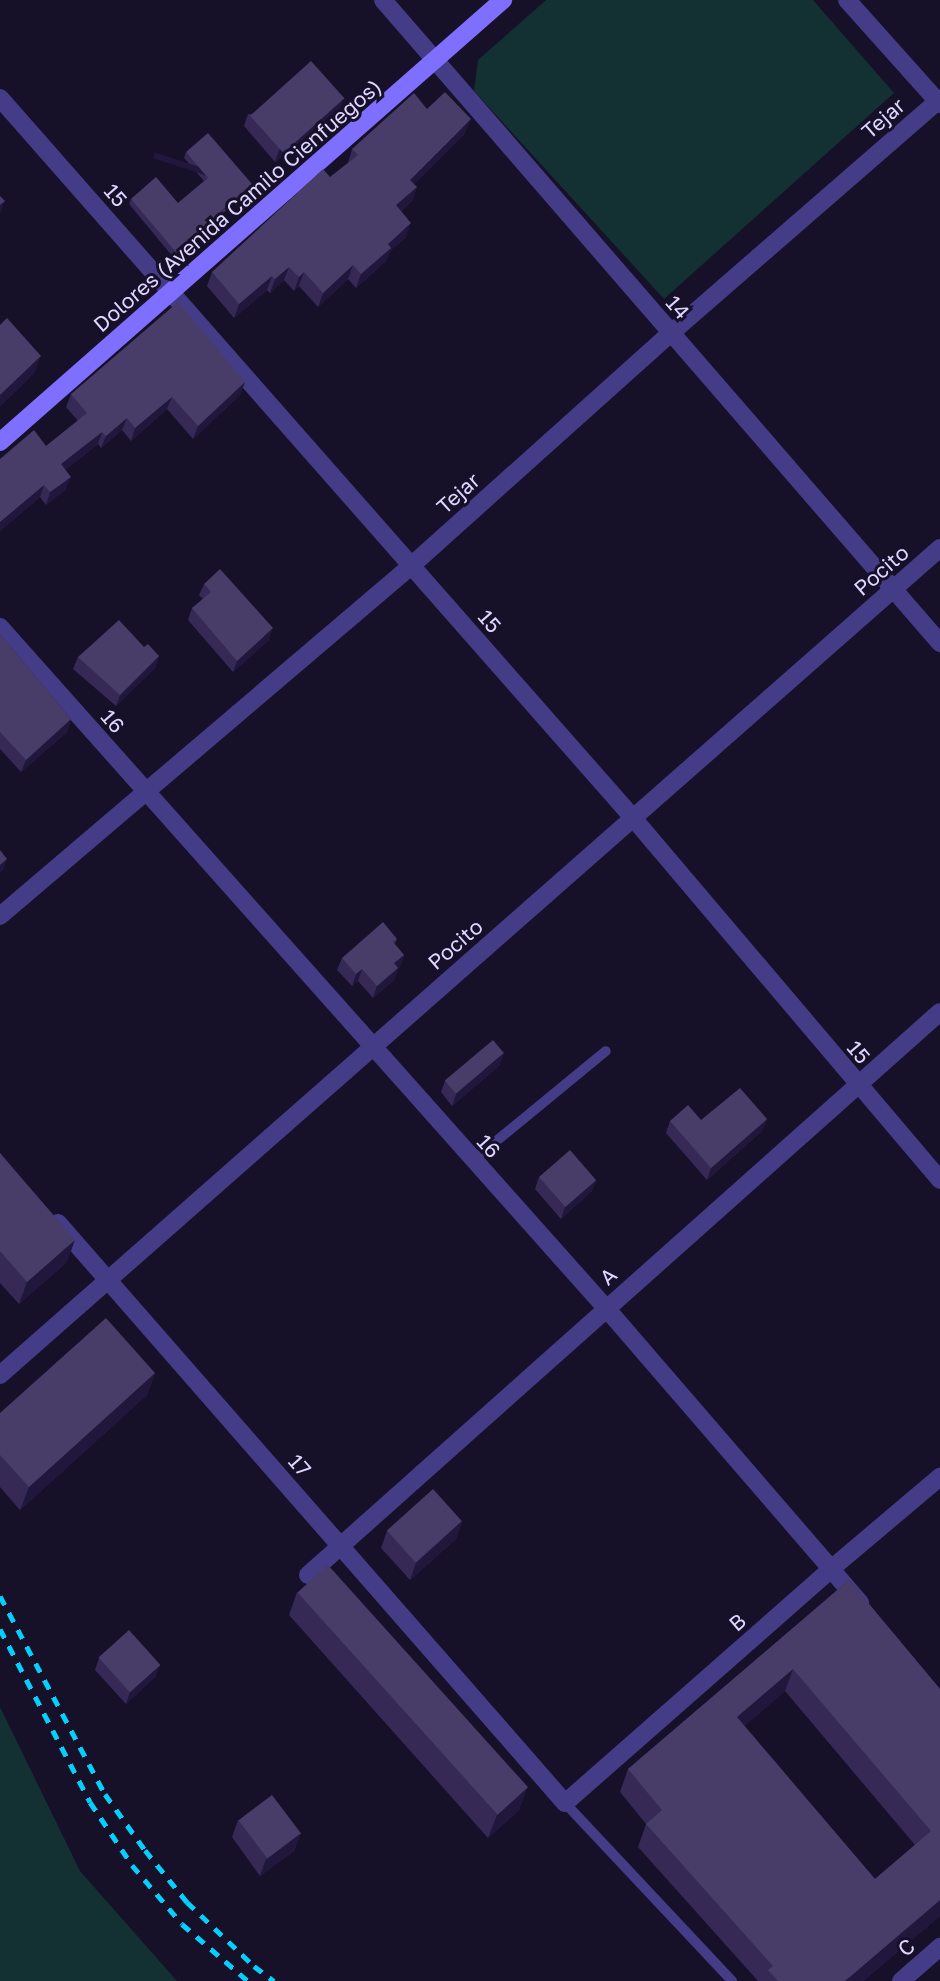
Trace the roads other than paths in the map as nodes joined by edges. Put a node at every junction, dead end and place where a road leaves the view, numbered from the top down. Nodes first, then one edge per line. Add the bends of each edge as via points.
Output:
1 (383, 0) edge
2 (503, 0) edge
3 (847, 0) edge
4 (435, 60) junction
5 (0, 98) edge
6 (939, 101) edge
7 (172, 293) junction
8 (671, 333) junction
9 (0, 442) edge
10 (940, 548) edge
11 (411, 566) junction
12 (893, 590) junction
13 (0, 627) edge
14 (940, 643) edge
15 (145, 792) junction
16 (634, 819) junction
17 (0, 916) edge
18 (940, 1012) edge
19 (371, 1047) junction
20 (606, 1051) dead end
21 (857, 1085) junction
22 (472, 1161) junction
23 (940, 1180) edge
24 (46, 1209) edge
25 (110, 1282) junction
26 (606, 1308) junction
27 (0, 1375) edge
28 (940, 1477) edge
29 (341, 1548) junction
30 (831, 1569) junction
31 (308, 1575) dead end
32 (873, 1618) edge
33 (565, 1803) junction
34 (940, 1947) edge
35 (732, 1981) edge
36 (901, 1981) edge

1 - 4 street, 14
2 - 4 main road, Dolores (Avenida Camilo Cienfuegos)
3 - 6 street
4 - 7 main road, Dolores (Avenida Camilo Cienfuegos)
4 - 8 street, 14
5 - 7 street, 15
6 - 8 street, Tejar
7 - 9 main road, Dolores (Avenida Camilo Cienfuegos)
7 - 11 street, 15
8 - 11 street, Tejar
8 - 12 street, 14
10 - 12 street, Pocito
11 - 15 street, Tejar
11 - 16 street, 15
12 - 14 street, 14
12 - 16 street, Pocito
13 - 15 street, 16
15 - 17 street, Tejar
15 - 19 street, 16
16 - 19 street, Pocito
16 - 21 street, 15
18 - 21 street, A
19 - 22 street, 16
19 - 25 street, Pocito
20 - 22 lane
21 - 23 street, 15
21 - 26 street, A
22 - 26 street, 16
24 - 25 street, 17
25 - 27 street, Pocito
25 - 29 street, 17
26 - 29 street, A
26 - 30 street, 16
28 - 30 street, B
29 - 31 street, A
29 - 33 street, 17
30 - 32 street, 16
30 - 33 street, B
33 - 35 lane
34 - 36 street, C

